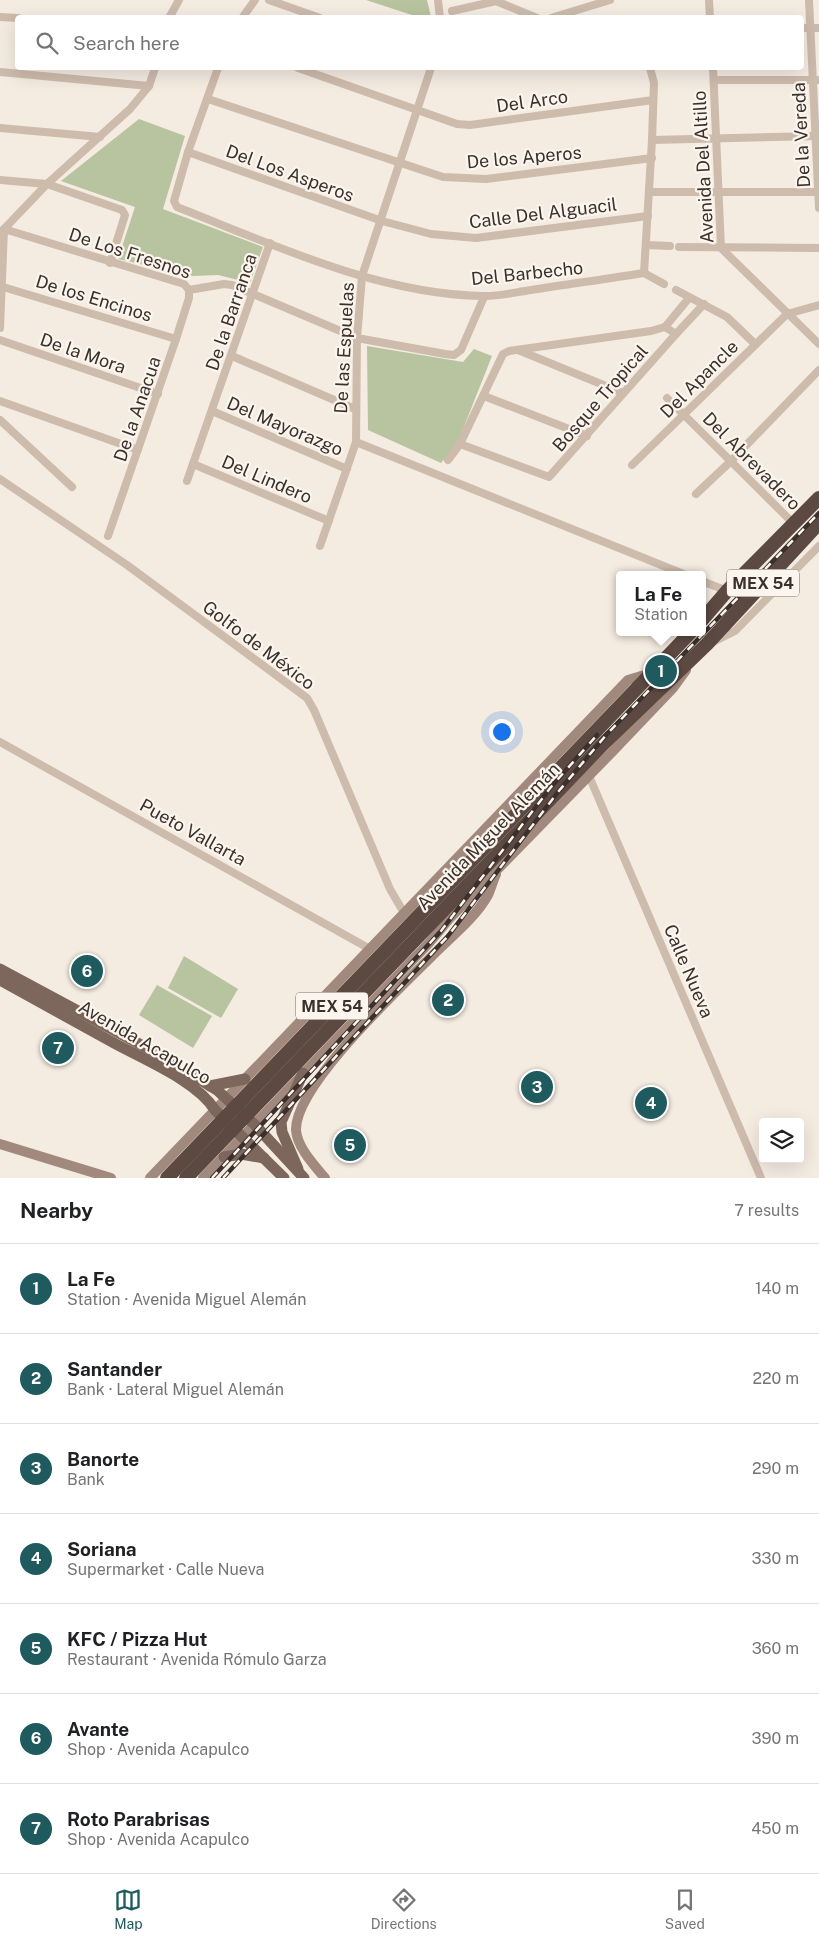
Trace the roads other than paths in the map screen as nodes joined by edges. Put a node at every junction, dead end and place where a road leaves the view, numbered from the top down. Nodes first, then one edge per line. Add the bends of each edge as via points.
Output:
1 (179, 0) edge
2 (255, 0) edge
3 (269, 0) edge
4 (438, 0) edge
5 (610, 0) edge
6 (708, 0) edge
7 (809, 0) edge
8 (496, 1) edge
9 (452, 10) dead end
10 (171, 15) edge
11 (244, 15) edge
12 (312, 15) edge
13 (440, 15) edge
14 (531, 15) edge
15 (561, 15) edge
16 (710, 15) edge
17 (0, 17) edge
18 (15, 18) edge
19 (815, 29) edge
20 (154, 70) edge
21 (217, 70) edge
22 (304, 70) edge
23 (430, 70) edge
24 (651, 70) edge
25 (713, 70) edge
26 (0, 72) edge
27 (714, 80) junction
28 (816, 80) edge
29 (149, 86) junction
30 (208, 98) junction
31 (654, 100) junction
32 (417, 111) junction
33 (0, 128) edge
34 (817, 136) edge
35 (100, 137) junction
36 (716, 137) junction
37 (652, 140) junction
38 (188, 152) junction
39 (652, 158) junction
40 (401, 164) junction
41 (0, 180) edge
42 (46, 184) junction
43 (650, 192) junction
44 (718, 192) junction
45 (819, 192) edge
46 (819, 208) edge
47 (648, 216) junction
48 (382, 221) junction
49 (2, 231) edge
50 (270, 243) junction
51 (646, 245) junction
52 (721, 248) junction
53 (819, 248) edge
54 (110, 263) junction
55 (644, 273) junction
56 (362, 276) junction
57 (664, 284) dead end
58 (3, 287) junction
59 (189, 290) junction
60 (676, 290) dead end
61 (252, 295) junction
62 (484, 296) junction
63 (689, 298) junction
64 (704, 304) junction
65 (819, 306) edge
66 (787, 314) junction
67 (665, 327) junction
68 (0, 328) edge
69 (676, 334) junction
70 (357, 338) junction
71 (176, 339) junction
72 (0, 340) edge
73 (755, 344) junction
74 (819, 344) edge
75 (516, 350) junction
76 (232, 356) junction
77 (819, 370) edge
78 (623, 393) junction
79 (158, 394) junction
80 (484, 396) junction
81 (667, 398) dead end
82 (0, 401) edge
83 (356, 409) junction
84 (212, 411) junction
85 (685, 415) junction
86 (0, 420) edge
87 (587, 436) junction
88 (356, 442) junction
89 (460, 444) junction
90 (138, 450) junction
91 (448, 460) dead end
92 (731, 461) junction
93 (192, 464) junction
94 (632, 465) dead end
95 (347, 469) junction
96 (0, 480) edge
97 (187, 481) dead end
98 (72, 487) dead end
99 (696, 494) dead end
100 (819, 498) edge
101 (329, 521) junction
102 (819, 522) edge
103 (794, 524) junction
104 (108, 536) dead end
105 (320, 546) dead end
106 (819, 546) edge
107 (676, 571) edge
108 (706, 583) edge
109 (727, 591) junction
110 (706, 615) edge
111 (688, 636) edge
112 (706, 644) junction
113 (693, 655) junction
114 (652, 673) junction
115 (0, 742) edge
116 (589, 776) junction
117 (503, 838) junction
118 (404, 913) junction
119 (370, 948) junction
120 (0, 969) edge
121 (0, 980) edge
122 (365, 1017) junction
123 (259, 1065) junction
124 (303, 1073) junction
125 (246, 1079) junction
126 (210, 1086) junction
127 (291, 1087) junction
128 (228, 1099) junction
129 (215, 1110) junction
130 (255, 1125) junction
131 (243, 1137) junction
132 (189, 1139) junction
133 (0, 1144) edge
134 (265, 1159) junction
135 (220, 1160) junction
136 (302, 1175) edge
137 (111, 1178) edge
138 (150, 1178) edge
139 (167, 1178) edge
140 (186, 1178) edge
141 (203, 1178) edge
142 (284, 1178) edge
143 (325, 1178) edge
144 (761, 1178) edge

1 - 10 street
2 - 11 street
3 - 12 street
4 - 13 street
5 - 15 street
6 - 16 street
7 - 19 street, De la Vereda
8 - 9 street
8 - 14 street
17 - 18 street
19 - 28 street, De la Vereda
20 - 29 street
21 - 30 street, De la Barranca
22 - 32 street, Del Arco
23 - 32 street, De las Espuelas
24 - 31 street
25 - 27 street, Avenida Del Altillo
26 - 29 street
27 - 28 street
27 - 36 street, Avenida Del Altillo
28 - 34 street, De la Vereda
29 - 35 street
30 - 38 street, De la Barranca
30 - 40 street
31 - 32 street, Del Arco via 470,125 444,121
31 - 37 street
32 - 40 street, De las Espuelas
33 - 35 street
34 - 36 street
34 - 45 street, De la Vereda
35 - 42 street
36 - 37 street
36 - 44 street, Avenida Del Altillo
37 - 39 street
38 - 48 street, Del Los Asperos
38 - 50 street, De la Barranca via 175,205
39 - 40 street, De los Aperos via 486,179 443,177
39 - 43 street
40 - 48 street, De las Espuelas
41 - 42 street
42 - 49 street
42 - 54 street via 124,212
43 - 44 street
43 - 47 street
44 - 45 street
44 - 52 street, Avenida Del Altillo
45 - 46 street, De la Vereda
47 - 48 street, Calle Del Alguacil via 476,238 431,234
47 - 51 street
48 - 56 street, De las Espuelas
49 - 54 street, De Los Fresnos
49 - 58 street
50 - 56 street, Del Barbecho
50 - 61 street, De la Barranca
51 - 52 street
51 - 55 street
52 - 53 street
52 - 66 street, Avenida Del Altillo
54 - 59 street, De Los Fresnos via 184,284
55 - 57 street
55 - 62 street, Del Barbecho
56 - 62 street, Del Barbecho via 397,286
56 - 70 street, De las Espuelas
58 - 68 street
58 - 71 street, De los Encinos
59 - 61 street, De Los Fresnos via 224,284
59 - 71 street, De la Anacua
60 - 63 street
61 - 70 street, De Los Fresnos
61 - 76 street, De la Barranca
62 - 70 street, De Los Fresnos via 459,354
63 - 64 street
63 - 67 street
64 - 69 street, Bosque Tropical
64 - 73 street via 727,317
65 - 66 street
66 - 73 street, Del Apancle
66 - 74 street, Avenida Del Altillo
67 - 69 street
67 - 75 street
69 - 78 street, Bosque Tropical
70 - 83 street, De las Espuelas
71 - 79 street, De la Anacua
72 - 79 street, De la Mora
73 - 85 street, Del Apancle
75 - 78 street
75 - 80 street via 503,354 499,359
76 - 83 street
76 - 84 street, De la Barranca
77 - 92 street
78 - 87 street, Bosque Tropical
79 - 90 street, De la Anacua
80 - 87 street
80 - 89 street
81 - 85 street, Del Abrevadero
82 - 90 street
83 - 88 street, De las Espuelas
84 - 93 street, De la Barranca
84 - 95 street, Del Mayorazgo
85 - 92 street, Del Abrevadero
85 - 94 street, Del Apancle
86 - 98 street
87 - 89 street, Bosque Tropical via 549,477
88 - 95 street, De las Espuelas
88 - 107 street
89 - 91 street
90 - 104 street, De la Anacua
92 - 99 street
92 - 103 street, Del Abrevadero
93 - 97 street, De la Barranca
93 - 101 street, Del Lindero
95 - 101 street, De las Espuelas
96 - 118 street, Golfo de México via 127,565 307,698 390,890
100 - 103 highway, MEX 54
101 - 105 street, De las Espuelas
102 - 112 highway, Avenida Miguel Alemán / MEX 54
103 - 109 highway, MEX 54
106 - 112 street via 735,631 722,640
108 - 109 street
109 - 110 highway, MEX 54
111 - 114 highway, Avenida Miguel Alemán / MEX 54
112 - 113 highway, Avenida Miguel Alemán / MEX 54
113 - 116 street via 673,688
113 - 117 highway, Avenida Miguel Alemán / MEX 54
114 - 117 highway, Avenida Miguel Alemán / MEX 54
114 - 118 street via 628,680
115 - 119 street, Pueto Vallarta
116 - 122 street via 497,870
116 - 144 street, Calle Nueva
117 - 139 highway, Avenida Miguel Alemán / MEX 54
117 - 140 highway, Avenida Miguel Alemán / MEX 54
118 - 119 street
119 - 123 street
120 - 126 main road, Avenida Acapulco via 158,1054
121 - 129 main road, Avenida Acapulco via 184,1082 207,1098
122 - 124 street
122 - 143 street via 311,1087 298,1117 298,1138
123 - 125 street
123 - 127 street via 257,1080 260,1086 271,1090
124 - 127 street
124 - 136 main road via 281,1122 282,1132
125 - 126 main road
125 - 128 street
126 - 128 main road, Avenida Acapulco
127 - 130 street
128 - 129 street
128 - 130 main road, Avenida Acapulco
129 - 131 main road, Avenida Acapulco
129 - 132 street
130 - 131 street
130 - 136 main road, Avenida Acapulco
131 - 134 main road, Avenida Acapulco
131 - 135 street
132 - 135 street via 202,1141
132 - 138 street
133 - 137 street
134 - 135 main road via 241,1154
134 - 142 main road, Avenida Acapulco
135 - 141 street

